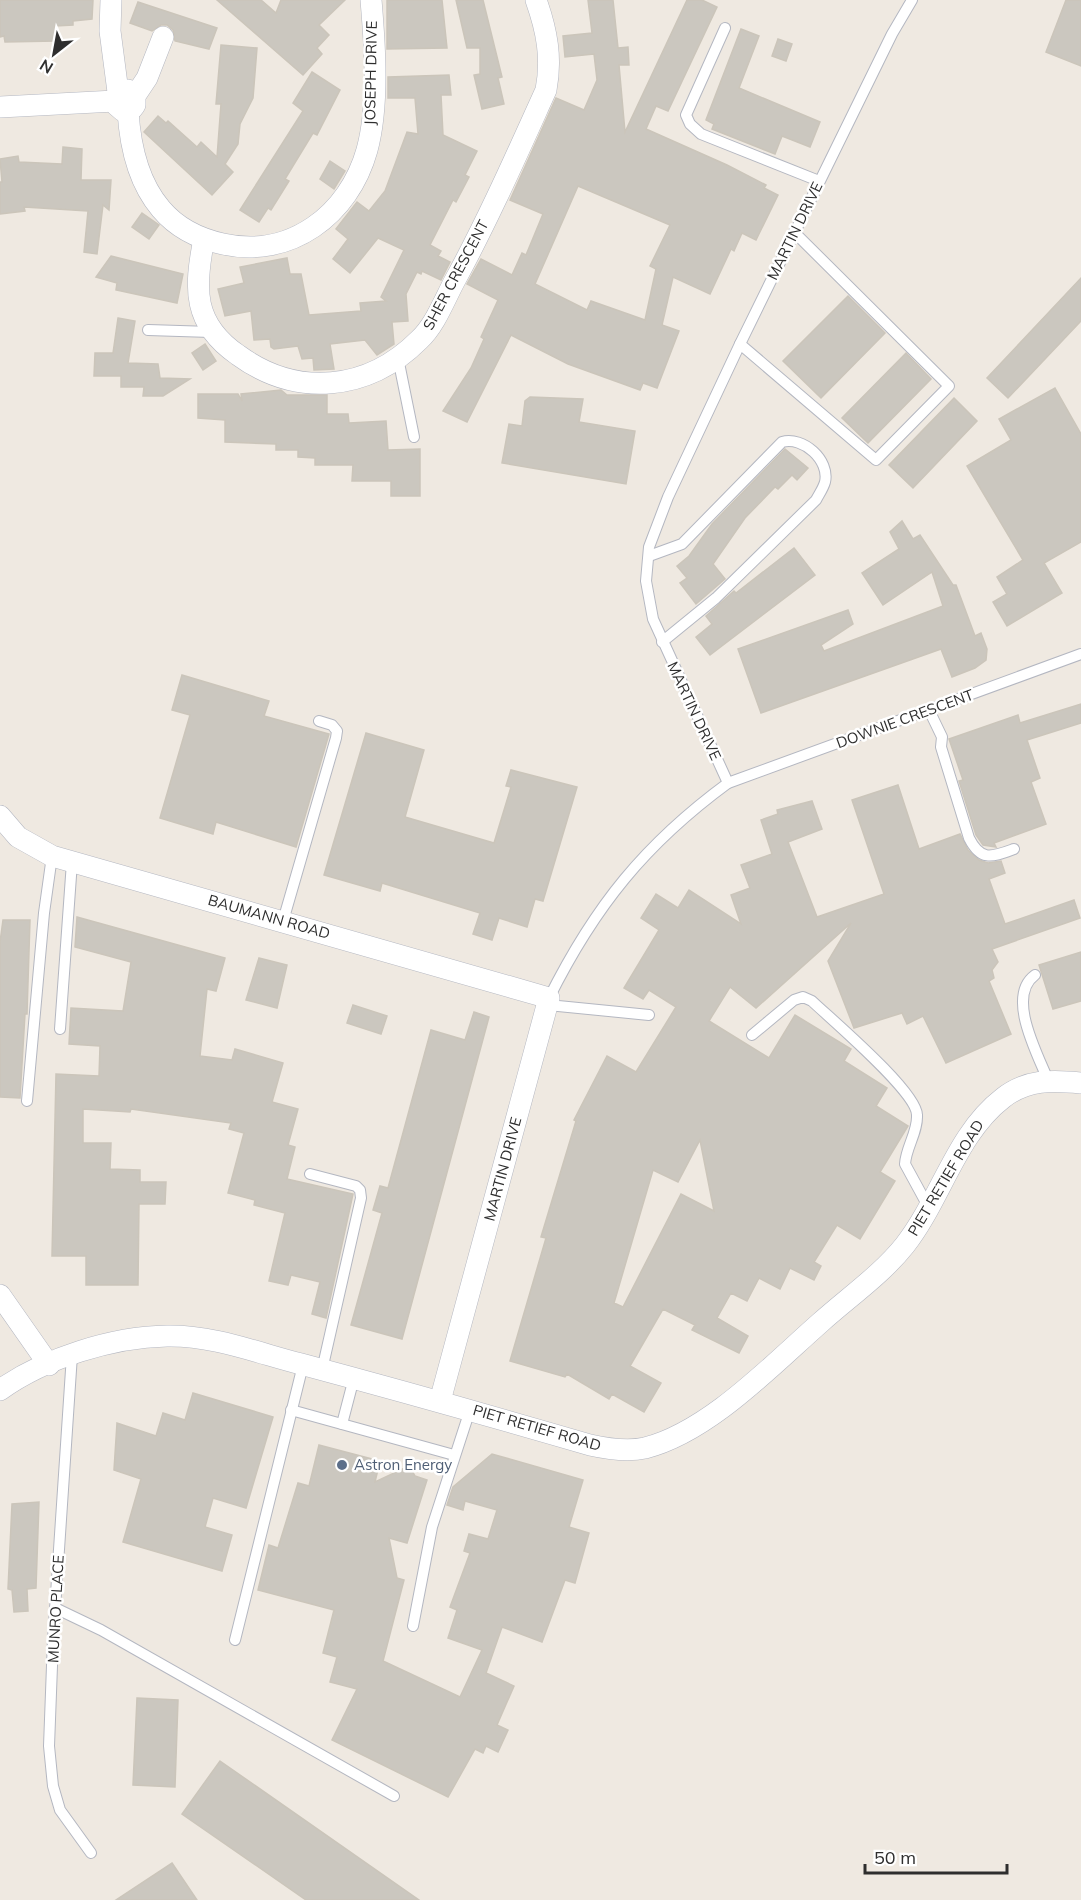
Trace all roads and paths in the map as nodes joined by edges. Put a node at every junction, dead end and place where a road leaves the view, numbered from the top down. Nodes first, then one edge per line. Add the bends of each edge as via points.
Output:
1 (111, 0) edge
2 (371, 0) edge
3 (536, 0) edge
4 (912, 0) edge
5 (725, 28) dead end
6 (162, 37) dead end
7 (124, 100) junction
8 (0, 107) edge
9 (819, 181) junction
10 (794, 232) junction
11 (204, 240) junction
12 (148, 330) dead end
13 (211, 332) junction
14 (740, 344) junction
15 (398, 358) junction
16 (414, 437) dead end
17 (649, 556) junction
18 (662, 642) junction
19 (1081, 654) edge
20 (929, 710) junction
21 (319, 721) dead end
22 (728, 783) junction
23 (0, 816) edge
24 (1014, 849) dead end
25 (62, 859) junction
26 (283, 921) junction
27 (1035, 975) dead end
28 (549, 1001) junction
29 (649, 1015) dead end
30 (60, 1029) dead end
31 (752, 1035) dead end
32 (1048, 1080) junction
33 (1081, 1083) edge
34 (27, 1101) dead end
35 (310, 1174) dead end
36 (929, 1209) junction
37 (0, 1295) edge
38 (72, 1355) junction
39 (49, 1365) junction
40 (312, 1367) junction
41 (354, 1378) junction
42 (0, 1390) edge
43 (440, 1401) junction
44 (291, 1410) junction
45 (470, 1410) junction
46 (342, 1424) junction
47 (454, 1455) junction
48 (55, 1608) junction
49 (413, 1626) dead end
50 (235, 1640) dead end
51 (394, 1796) dead end
52 (91, 1853) dead end

1 - 7 street, JOSEPH DRIVE via 110,31
2 - 11 street, JOSEPH DRIVE via 372,124 367,151 340,202 327,219 288,242 241,248
3 - 15 street, SHER CRESCENT via 551,63 546,90 439,311 421,339
4 - 9 lane, MARTIN DRIVE
5 - 9 lane via 687,115 690,124 701,134
6 - 7 street via 147,78
7 - 8 street
7 - 11 street, JOSEPH DRIVE via 131,144 149,190 161,209
9 - 10 lane, MARTIN DRIVE
10 - 14 lane, MARTIN DRIVE
10 - 14 lane via 948,386 876,460
11 - 13 street, SHER CRESCENT via 197,287
12 - 13 lane
13 - 15 street, SHER CRESCENT via 247,362 304,381 334,384 359,379
14 - 17 lane, MARTIN DRIVE via 668,497
15 - 16 lane
17 - 18 lane, MARTIN DRIVE via 646,581 653,620
17 - 18 lane via 682,544 782,442 801,442 820,461 825,482 816,500 716,598
18 - 22 lane, MARTIN DRIVE
19 - 20 lane, DOWNIE CRESCENT
20 - 22 lane, DOWNIE CRESCENT
20 - 24 lane via 942,737 941,747 976,852 984,856
21 - 26 lane via 332,725 337,731 336,738
22 - 28 lane, MARTIN DRIVE via 688,813 625,877 587,929
23 - 25 street, BAUMANN ROAD via 18,837
25 - 26 street, BAUMANN ROAD
25 - 30 lane
25 - 34 lane via 44,913
26 - 28 street, BAUMANN ROAD
27 - 32 lane via 1027,981 1021,1001
28 - 29 lane
28 - 43 street, MARTIN DRIVE
31 - 36 lane via 794,999 803,997 878,1063 916,1105 917,1124 905,1164
32 - 33 street, PIET RETIEF ROAD
32 - 36 street, PIET RETIEF ROAD via 1015,1090 988,1111 966,1140
35 - 40 lane via 356,1185 361,1198
36 - 45 street, PIET RETIEF ROAD via 904,1246 773,1365 722,1407 664,1441 644,1448 611,1449
37 - 39 street
38 - 39 street, PIET RETIEF ROAD
38 - 40 street, PIET RETIEF ROAD via 147,1338 184,1336
38 - 48 lane, MUNRO PLACE
39 - 42 street, PIET RETIEF ROAD
40 - 41 street, PIET RETIEF ROAD
40 - 44 lane
41 - 43 street, PIET RETIEF ROAD
41 - 46 lane
43 - 45 street, PIET RETIEF ROAD
44 - 46 lane
44 - 50 lane
45 - 47 lane
46 - 47 lane
47 - 49 lane via 432,1527
48 - 51 lane via 101,1630
48 - 52 lane, MUNRO PLACE via 49,1746 53,1786 60,1810

